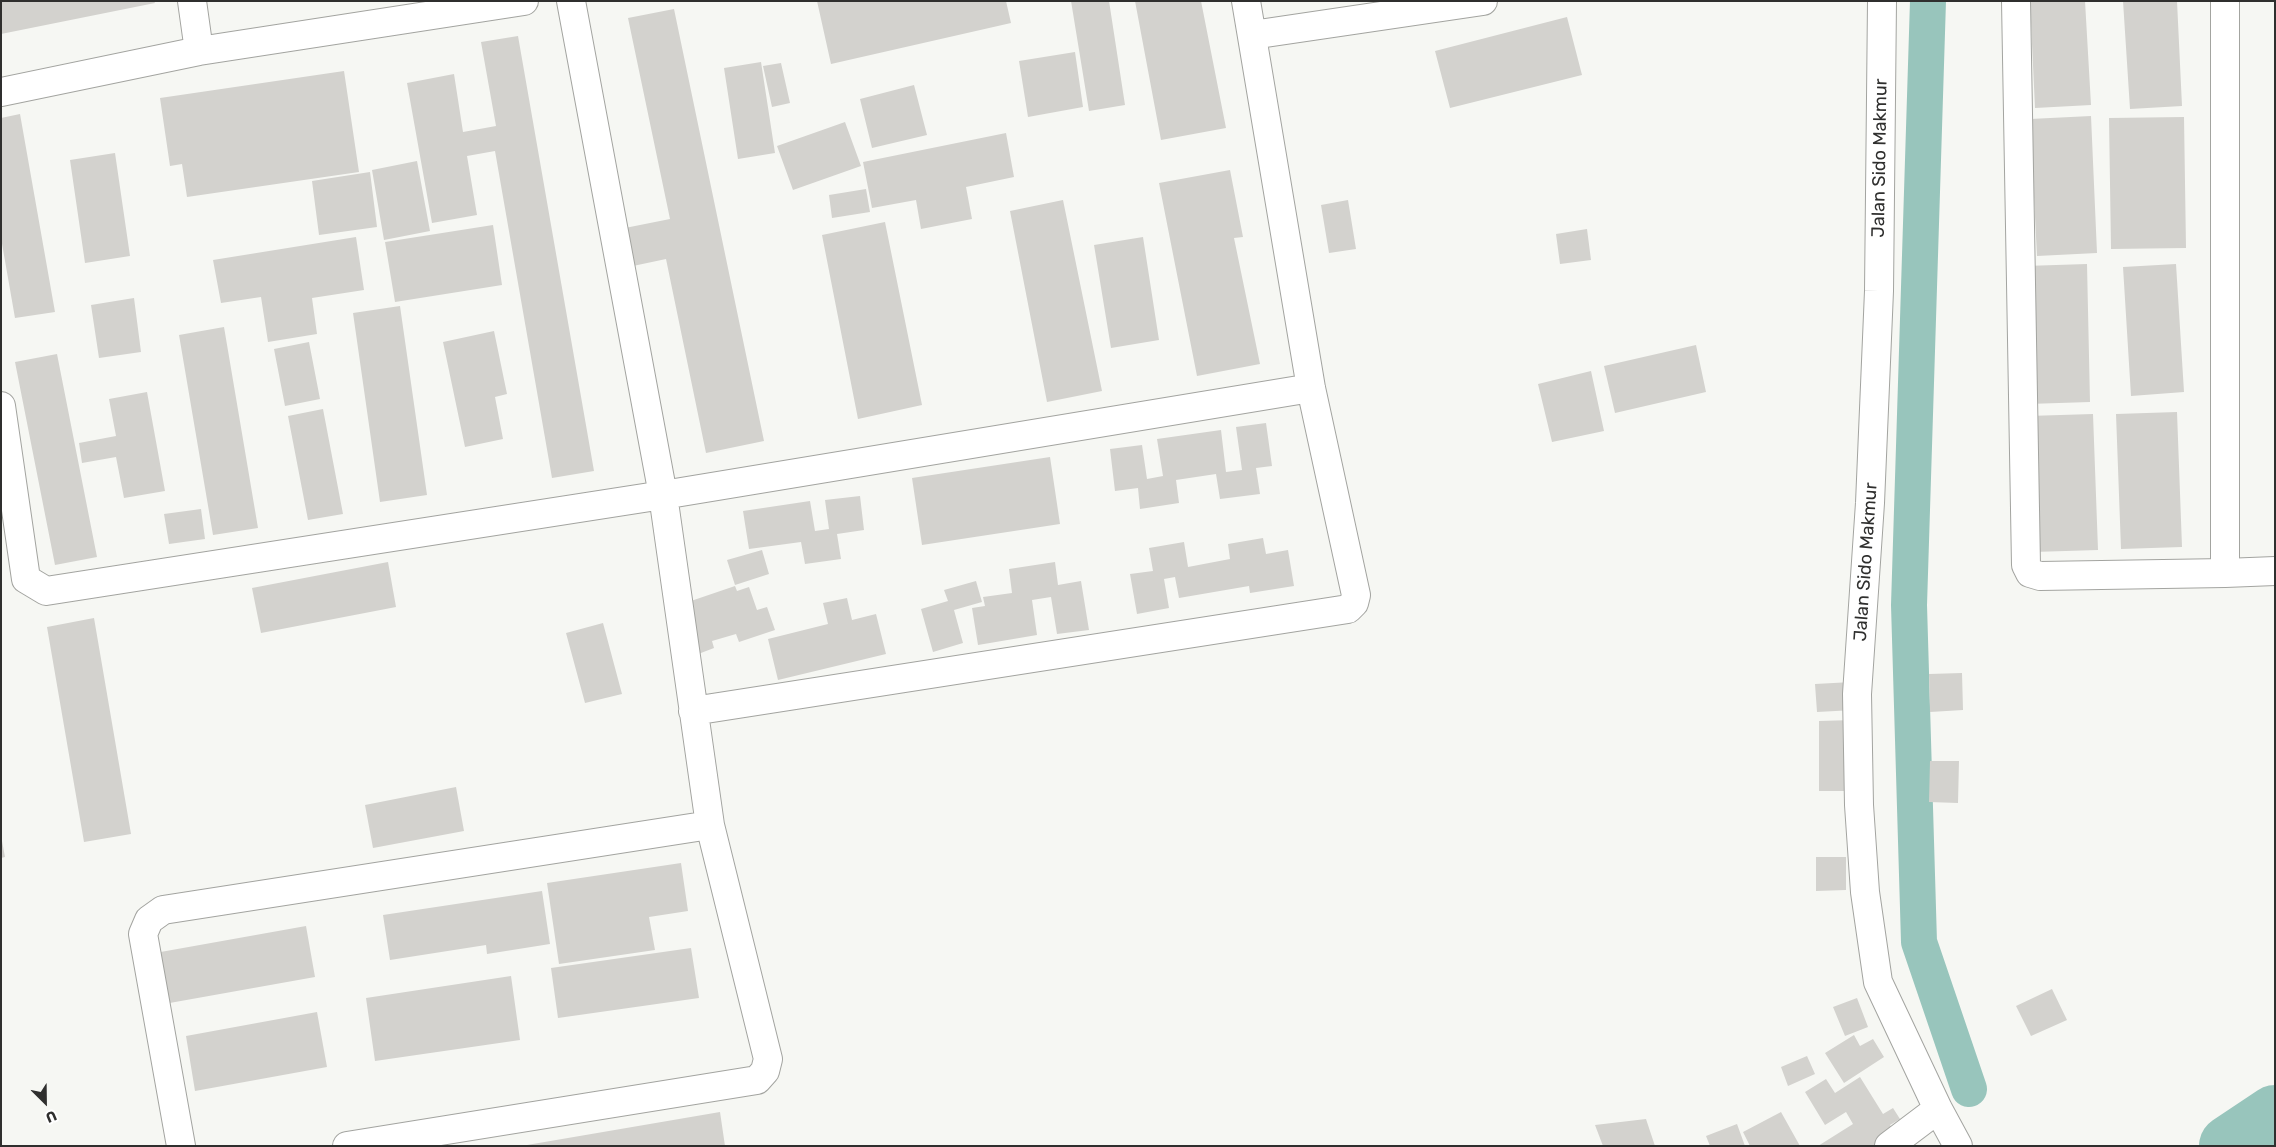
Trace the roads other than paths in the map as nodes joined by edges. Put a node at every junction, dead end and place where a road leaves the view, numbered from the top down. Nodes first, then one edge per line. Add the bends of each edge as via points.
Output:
1 (192, 1) edge
2 (524, 1) edge
3 (571, 1) edge
4 (1246, 1) edge
5 (1483, 1) edge
6 (1882, 1) edge
7 (2016, 1) edge
8 (2225, 1) edge
9 (1252, 35) junction
10 (199, 51) junction
11 (1, 92) edge
12 (1311, 388) junction
13 (1, 406) edge
14 (662, 495) junction
15 (2275, 571) edge
16 (2225, 573) junction
17 (693, 711) junction
18 (710, 825) junction
19 (1938, 1109) junction
20 (181, 1146) edge
21 (347, 1146) edge
22 (1889, 1146) edge
23 (1958, 1146) edge

1 - 10 street
2 - 10 street
3 - 14 street
4 - 9 street
5 - 9 street
6 - 19 street, Jalan Sido Makmur via 1879,292 1870,503 1857,694 1859,805 1865,892 1878,982
7 - 16 street via 2026,565 2030,573 2040,576
8 - 16 street
9 - 12 street
10 - 11 street
12 - 14 street
12 - 17 street via 1356,595 1348,609
13 - 14 street via 26,579 46,591
14 - 17 street
15 - 16 street
17 - 18 street
18 - 20 street via 163,910 149,920 143,934
18 - 21 street via 768,1059 765,1071 757,1080
19 - 22 street
19 - 23 street, Jalan Sido Makmur

